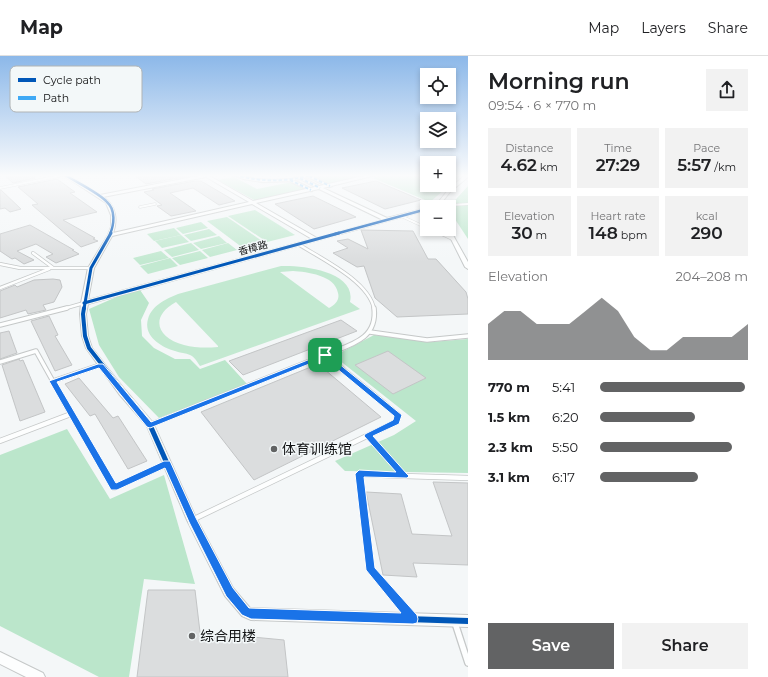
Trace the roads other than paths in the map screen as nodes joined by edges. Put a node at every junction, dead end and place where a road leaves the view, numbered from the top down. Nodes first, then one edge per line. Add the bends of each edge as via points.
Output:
1 (109, 204) edge
2 (155, 204) dead end
3 (250, 204) edge
4 (256, 204) edge
5 (353, 204) edge
6 (468, 204) edge
7 (456, 205) edge
8 (140, 207) dead end
9 (420, 210) edge
10 (401, 216) junction
11 (387, 220) junction
12 (420, 225) edge
13 (110, 235) junction
14 (446, 236) edge
15 (452, 236) edge
16 (316, 239) junction
17 (453, 239) junction
18 (298, 244) junction
19 (33, 253) dead end
20 (0, 264) edge
21 (52, 267) junction
22 (91, 268) junction
23 (468, 268) edge
24 (0, 288) edge
25 (84, 303) junction
26 (0, 325) edge
27 (370, 332) junction
28 (468, 336) edge
29 (325, 355) junction
30 (0, 362) edge
31 (100, 365) junction
32 (53, 381) junction
33 (71, 414) junction
34 (150, 425) junction
35 (368, 436) junction
36 (0, 441) edge
37 (167, 464) junction
38 (404, 476) junction
39 (468, 478) edge
40 (192, 520) junction
41 (413, 619) junction
42 (454, 620) junction
43 (468, 621) edge
44 (0, 658) edge
45 (468, 663) edge
46 (39, 677) edge

1 - 13 street via 113,227
2 - 8 lane
3 - 13 street
4 - 16 street
5 - 11 street
6 - 7 lane
9 - 10 street, 香樟路
10 - 11 street, 香樟路
10 - 12 lane
11 - 16 street, 香樟路
13 - 22 street
14 - 17 lane
15 - 17 street
16 - 18 street, 香樟路
17 - 23 street
18 - 25 street, 香樟路
18 - 27 lane via 344,274 367,294 375,314
19 - 21 lane
20 - 21 lane via 11,267
21 - 22 lane
21 - 24 lane
22 - 25 street
25 - 26 lane
25 - 31 street via 86,342
27 - 28 lane via 427,340
27 - 29 lane via 359,341
29 - 34 lane
29 - 35 lane via 398,415 396,422
30 - 32 lane via 36,351
31 - 32 lane
31 - 34 street
32 - 33 lane
33 - 36 lane
33 - 37 lane via 114,488
34 - 37 street
35 - 38 lane
35 - 40 lane
37 - 40 street
38 - 39 lane
38 - 41 lane via 359,474 371,570
40 - 41 street via 229,592 246,612
41 - 42 street
42 - 43 street
42 - 45 lane
44 - 46 street

